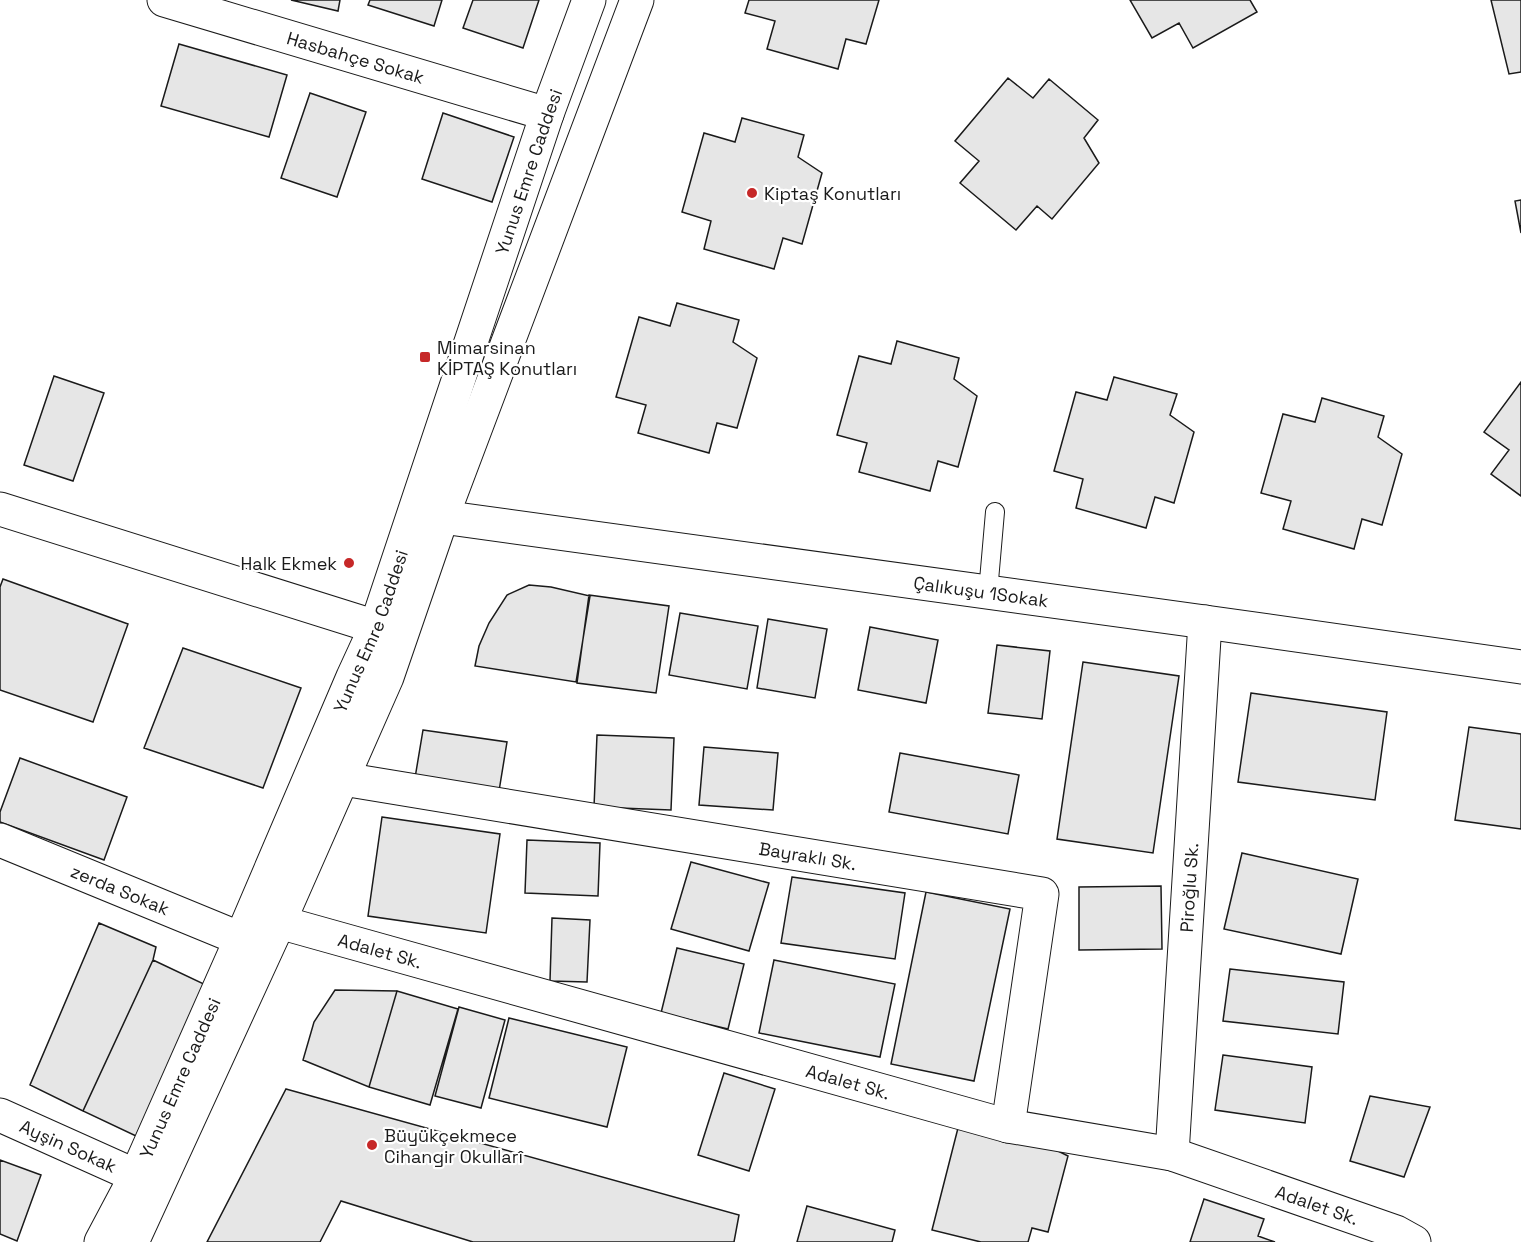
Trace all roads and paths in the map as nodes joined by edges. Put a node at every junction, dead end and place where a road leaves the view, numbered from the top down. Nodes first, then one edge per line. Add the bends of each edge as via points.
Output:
1 (164, 0) edge
2 (589, 0) edge
3 (637, 0) edge
4 (547, 114) junction
5 (0, 509) edge
6 (995, 513) dead end
7 (442, 517) junction
8 (988, 592) junction
9 (1205, 622) junction
10 (376, 627) junction
11 (1521, 668) edge
12 (343, 779) junction
13 (0, 840) edge
14 (279, 922) junction
15 (242, 939) junction
16 (0, 1115) edge
17 (1008, 1126) junction
18 (1172, 1154) junction
19 (136, 1176) junction
20 (101, 1242) edge
21 (132, 1242) edge
22 (1414, 1242) edge

1 - 4 street, Hasbahçe Sokak
2 - 4 street, Yunus Emre Caddesi
3 - 7 street
4 - 10 street, Yunus Emre Caddesi
5 - 10 street
6 - 8 lane
7 - 8 street, Çalıkuşu 1Sokak
7 - 12 street via 387,677
8 - 9 street, Çalıkuşu 1Sokak
9 - 11 street, Çalıkuşu 1Sokak
9 - 18 street, Piroğlu Sk.
10 - 15 street, Yunus Emre Caddesi
12 - 14 street
12 - 17 street, Bayraklı Sk. via 1042,894
13 - 15 street, zerda Sokak
14 - 17 street, Adalet Sk.
14 - 21 street
15 - 19 street, Yunus Emre Caddesi
16 - 19 street, Ayşin Sokak
17 - 18 street, Adalet Sk.
18 - 22 street, Adalet Sk. via 1396,1232
19 - 20 street, Yunus Emre Caddesi

